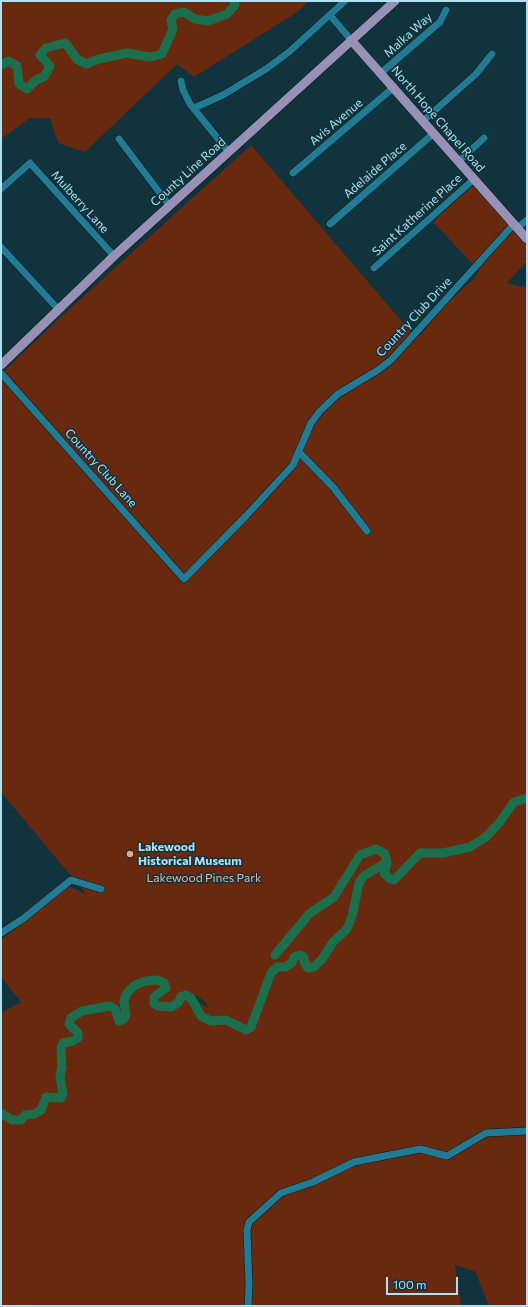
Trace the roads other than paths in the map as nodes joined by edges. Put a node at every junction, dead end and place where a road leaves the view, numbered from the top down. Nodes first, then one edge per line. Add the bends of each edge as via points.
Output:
1 (345, 1) edge
2 (395, 1) edge
3 (446, 10) dead end
4 (330, 15) junction
5 (351, 40) junction
6 (492, 54) dead end
7 (382, 74) junction
8 (181, 81) dead end
9 (394, 87) junction
10 (194, 108) junction
11 (423, 121) junction
12 (434, 133) junction
13 (484, 138) dead end
14 (119, 139) dead end
15 (228, 151) junction
16 (31, 155) dead end
17 (459, 161) junction
18 (30, 163) junction
19 (293, 173) dead end
20 (474, 179) junction
21 (1, 189) edge
22 (169, 205) junction
23 (527, 220) edge
24 (330, 224) dead end
25 (516, 226) junction
26 (527, 239) edge
27 (1, 247) edge
28 (114, 256) junction
29 (374, 268) dead end
30 (58, 309) junction
31 (1, 365) edge
32 (1, 373) edge
33 (299, 452) junction
34 (367, 531) dead end
35 (184, 579) joint
36 (101, 889) dead end
37 (1, 933) edge
38 (527, 1131) edge
39 (248, 1306) edge

1 - 4 street
2 - 5 main road, County Line Road
3 - 7 street, Malka Way via 440,22
4 - 5 street, North Hope Chapel Road
4 - 10 street via 266,69 223,95
5 - 7 main road, North Hope Chapel Road
5 - 15 main road, County Line Road
6 - 11 street via 476,74
7 - 9 main road, North Hope Chapel Road
8 - 10 street via 183,90
9 - 11 main road, North Hope Chapel Road
9 - 19 street, Avis Avenue
10 - 15 street
11 - 12 main road, North Hope Chapel Road
12 - 17 main road, North Hope Chapel Road
12 - 24 street, Adelaide Place
13 - 17 street
14 - 22 street
15 - 22 main road, County Line Road
16 - 18 street
17 - 20 main road, North Hope Chapel Road
18 - 21 street
18 - 28 street, Mulberry Lane
20 - 25 main road, North Hope Chapel Road
20 - 29 street, Saint Katherine Place
22 - 28 main road, County Line Road
23 - 25 street, Country Club Drive
25 - 26 main road, North Hope Chapel Road
25 - 33 street, Country Club Drive via 391,360 338,394 320,411 311,423
27 - 30 street
28 - 30 main road, County Line Road
30 - 31 main road, County Line Road
32 - 35 street, Country Club Lane
33 - 34 street via 333,487
33 - 35 street, Country Club Drive via 293,465
36 - 37 street via 71,880
38 - 39 street via 486,1133 447,1156 420,1148 354,1162 313,1182 281,1193 249,1222

